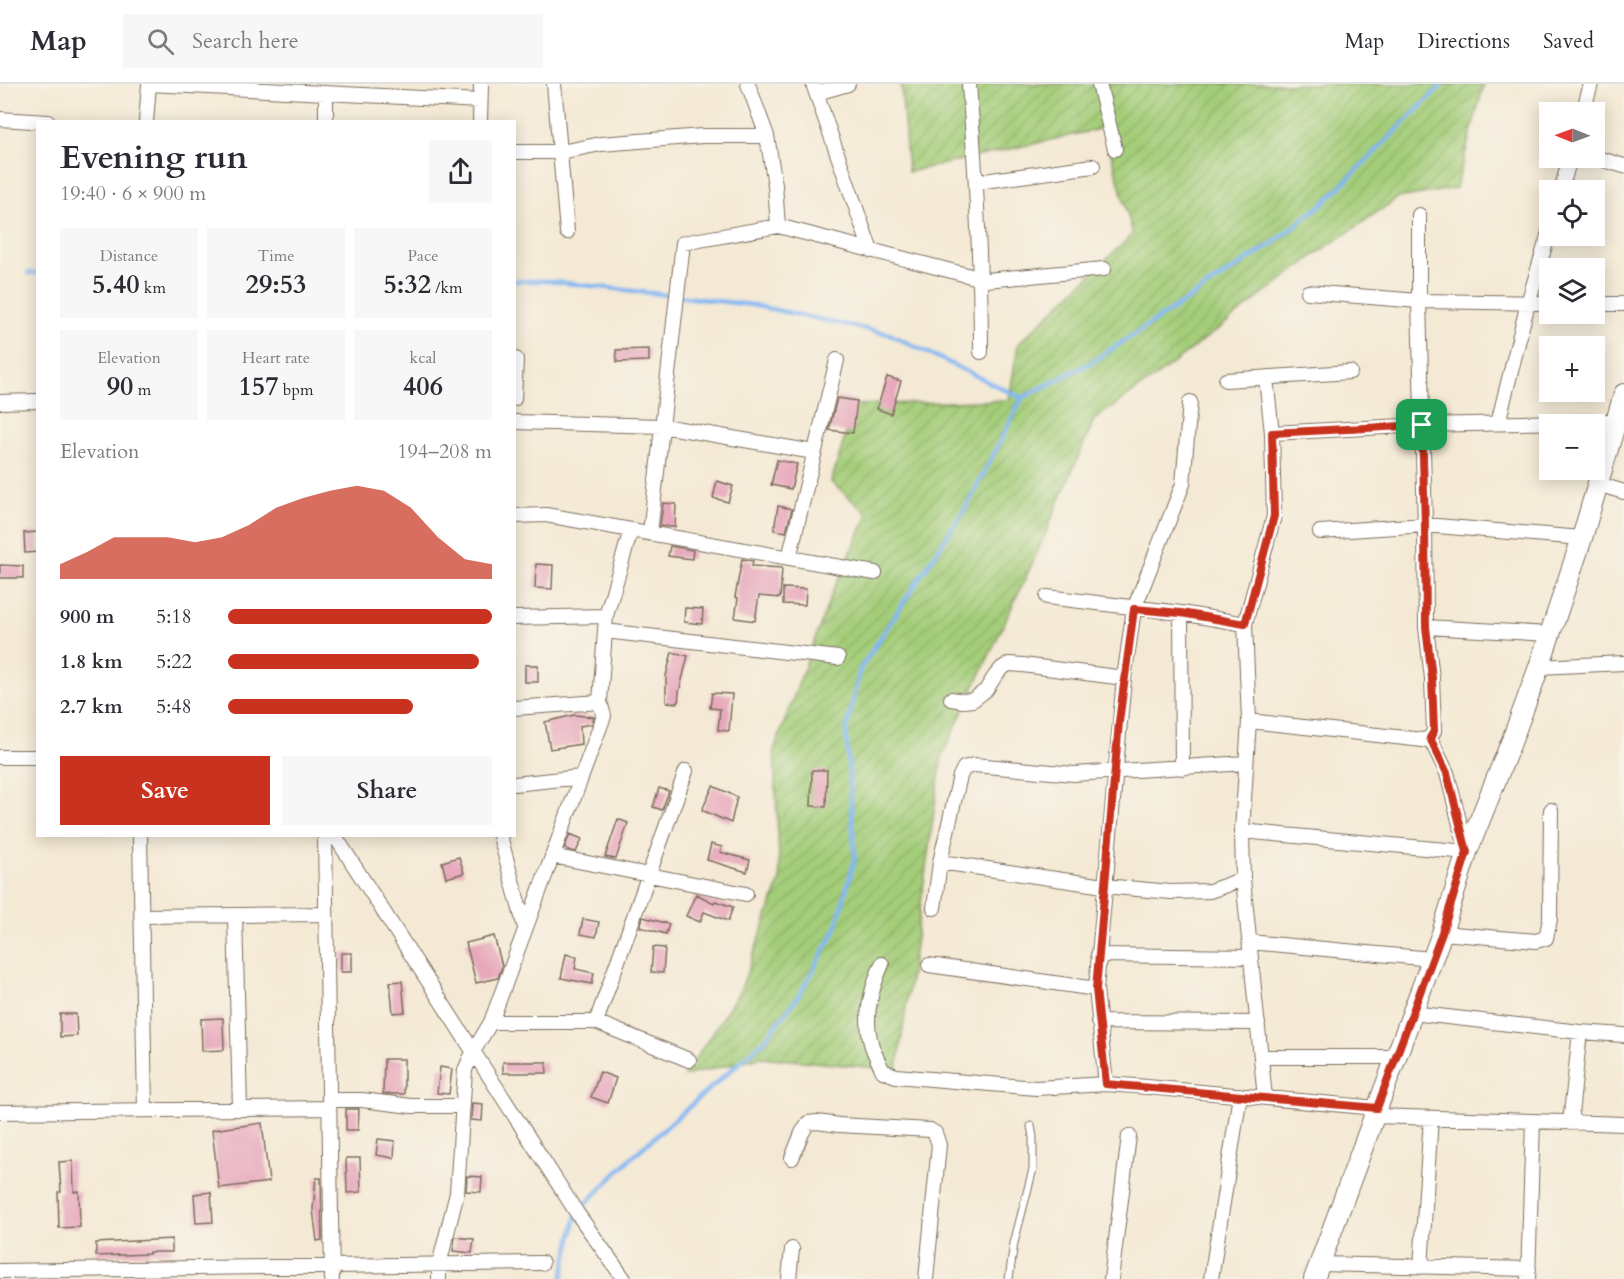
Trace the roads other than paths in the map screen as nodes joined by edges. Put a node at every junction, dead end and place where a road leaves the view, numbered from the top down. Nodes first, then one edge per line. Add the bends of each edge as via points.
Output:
1 (149, 84) edge
2 (481, 84) edge
3 (554, 84) edge
4 (748, 84) edge
5 (848, 84) edge
6 (969, 84) edge
7 (1098, 84) edge
8 (1591, 84) edge
9 (815, 89) edge
10 (326, 94) junction
11 (480, 101) junction
12 (1586, 102) edge
13 (0, 118) edge
14 (146, 120) edge
15 (326, 120) edge
16 (480, 120) edge
17 (36, 121) edge
18 (767, 136) junction
19 (1115, 149) dead end
20 (516, 152) edge
21 (561, 153) junction
22 (1605, 160) edge
23 (1093, 166) dead end
24 (1624, 166) edge
25 (977, 182) junction
26 (1419, 215) dead end
27 (778, 226) junction
28 (567, 232) dead end
29 (1545, 246) edge
30 (871, 251) junction
31 (1104, 269) dead end
32 (981, 279) junction
33 (1308, 292) dead end
34 (1419, 301) junction
35 (1528, 303) junction
36 (1539, 303) edge
37 (1605, 304) edge
38 (1624, 304) edge
39 (981, 352) dead end
40 (837, 360) dead end
41 (1350, 372) dead end
42 (1266, 378) junction
43 (1226, 380) dead end
44 (1624, 394) edge
45 (36, 401) edge
46 (0, 402) edge
47 (1190, 402) dead end
48 (1616, 421) junction
49 (516, 422) edge
50 (1498, 423) junction
51 (1422, 425) junction
52 (663, 426) junction
53 (1272, 433) junction
54 (814, 452) junction
55 (1598, 484) junction
56 (1624, 492) edge
57 (516, 516) edge
58 (1425, 525) junction
59 (631, 530) junction
60 (1320, 532) dead end
61 (650, 533) junction
62 (1582, 538) junction
63 (789, 558) junction
64 (875, 573) dead end
65 (1047, 597) dead end
66 (1134, 609) junction
67 (1181, 613) junction
68 (606, 616) junction
69 (516, 618) edge
70 (1245, 624) junction
71 (1426, 627) junction
72 (605, 631) junction
73 (1550, 634) junction
74 (838, 658) dead end
75 (1624, 663) edge
76 (1539, 667) junction
77 (1124, 678) junction
78 (951, 699) dead end
79 (600, 702) junction
80 (516, 708) edge
81 (1249, 721) junction
82 (1430, 738) junction
83 (0, 757) edge
84 (36, 757) edge
85 (1246, 763) junction
86 (1182, 768) junction
87 (686, 771) dead end
88 (1115, 771) junction
89 (581, 777) junction
90 (516, 784) edge
91 (1551, 810) dead end
92 (1242, 831) junction
93 (140, 837) edge
94 (325, 837) edge
95 (336, 837) edge
96 (500, 837) edge
97 (1467, 852) junction
98 (552, 856) junction
99 (940, 862) junction
100 (649, 875) junction
101 (1243, 879) junction
102 (1104, 886) junction
103 (746, 894) dead end
104 (934, 908) dead end
105 (326, 914) junction
106 (236, 915) junction
107 (141, 916) junction
108 (525, 928) junction
109 (1442, 933) junction
110 (1250, 942) junction
111 (1098, 954) junction
112 (1251, 957) junction
113 (1432, 959) junction
114 (882, 964) dead end
115 (929, 965) dead end
116 (1096, 989) junction
117 (1412, 1013) junction
118 (491, 1022) junction
119 (596, 1022) junction
120 (1098, 1022) junction
121 (1258, 1023) junction
122 (1580, 1032) junction
123 (1624, 1035) edge
124 (473, 1052) junction
125 (1261, 1057) junction
126 (1396, 1057) junction
127 (689, 1060) dead end
128 (1106, 1084) junction
129 (1240, 1095) junction
130 (1265, 1098) junction
131 (329, 1104) junction
132 (463, 1106) junction
133 (240, 1109) junction
134 (145, 1110) junction
135 (0, 1112) edge
136 (1376, 1112) junction
137 (1431, 1118) junction
138 (1533, 1121) junction
139 (1570, 1122) junction
140 (1624, 1124) edge
141 (1031, 1126) dead end
142 (1129, 1136) dead end
143 (792, 1158) dead end
144 (792, 1249) dead end
145 (542, 1263) dead end
146 (1421, 1270) junction
147 (0, 1271) edge
148 (439, 1272) edge
149 (1317, 1272) edge
150 (332, 1273) edge
151 (1528, 1274) edge
152 (624, 1279) edge
153 (789, 1279) edge
154 (926, 1279) edge
155 (1009, 1279) edge
156 (1110, 1279) edge
157 (1211, 1279) edge

1 - 10 street
1 - 14 street
2 - 11 street
3 - 21 street
4 - 18 street
5 - 9 street
6 - 25 street
7 - 19 street
8 - 12 street
9 - 30 street
10 - 11 street
10 - 15 street
11 - 16 street
13 - 17 street
18 - 21 street via 702,136 601,144
18 - 27 street
20 - 21 street
21 - 28 street
22 - 24 street
23 - 25 street
25 - 32 street
26 - 34 street
27 - 30 street
27 - 52 street via 683,243
29 - 35 street
30 - 32 street
31 - 32 street
32 - 39 street
33 - 34 street
34 - 35 street
34 - 51 street
35 - 36 street
35 - 50 street
37 - 38 street
40 - 54 street
41 - 42 street
42 - 43 street
42 - 53 street
44 - 48 street
45 - 46 street
47 - 66 street via 1183,484
48 - 50 street
48 - 55 street
49 - 52 street
50 - 51 street
51 - 53 street
51 - 58 street
52 - 54 street
52 - 61 street
53 - 70 street via 1274,516
54 - 63 street
55 - 56 street
55 - 62 street
57 - 59 street via 546,515
58 - 60 street
58 - 62 street
58 - 71 street
59 - 61 street
59 - 68 street
61 - 63 street
62 - 73 street
63 - 64 street
65 - 66 street
66 - 67 street
66 - 77 street
67 - 70 street
67 - 86 street
68 - 69 street
68 - 72 street
70 - 81 street
71 - 73 street
71 - 82 street via 1434,731
72 - 74 street
72 - 79 street
73 - 76 street
75 - 76 street
76 - 97 street
77 - 78 street via 1009,664 973,700
77 - 88 street
79 - 80 street
79 - 89 street via 604,716
81 - 82 street
81 - 85 street
82 - 97 street via 1447,773
83 - 84 street
85 - 86 street
85 - 92 street
86 - 88 street
87 - 100 street
88 - 99 street via 1074,774 974,765 964,768
88 - 102 street
89 - 90 street
89 - 98 street
91 - 109 street via 1550,919 1546,938 1536,941
92 - 97 street
92 - 101 street
93 - 107 street
94 - 105 street
95 - 124 street
96 - 108 street
97 - 109 street
98 - 100 street
98 - 108 street
99 - 102 street
99 - 104 street
100 - 103 street
100 - 119 street
101 - 102 street via 1210,891
101 - 110 street
102 - 111 street
105 - 106 street
105 - 131 street
106 - 107 street
106 - 133 street
107 - 134 street
108 - 118 street
109 - 113 street
110 - 112 street
110 - 113 street
111 - 112 street
111 - 116 street
112 - 121 street
113 - 117 street
114 - 128 street via 873,984 868,1012 870,1040 883,1071 896,1076 1036,1088
115 - 116 street
116 - 120 street
117 - 122 street
117 - 126 street
118 - 119 street
118 - 124 street
119 - 127 street
120 - 121 street
120 - 128 street
121 - 125 street
122 - 123 street
122 - 139 street
124 - 132 street via 465,1070
124 - 152 street
125 - 126 street
125 - 130 street
126 - 136 street
128 - 129 street
129 - 130 street
129 - 157 street
130 - 136 street
131 - 132 street via 362,1100 411,1106
131 - 133 street
131 - 150 street
132 - 148 street via 457,1193
133 - 134 street
134 - 135 street
136 - 137 street
136 - 149 street
137 - 138 street
137 - 146 street
138 - 139 street
138 - 151 street
139 - 140 street
141 - 155 lane via 1033,1169
142 - 156 street
143 - 154 street via 808,1123 935,1133 939,1144
144 - 153 street
145 - 148 street
146 - 149 street
146 - 151 street
147 - 150 street
148 - 150 street

